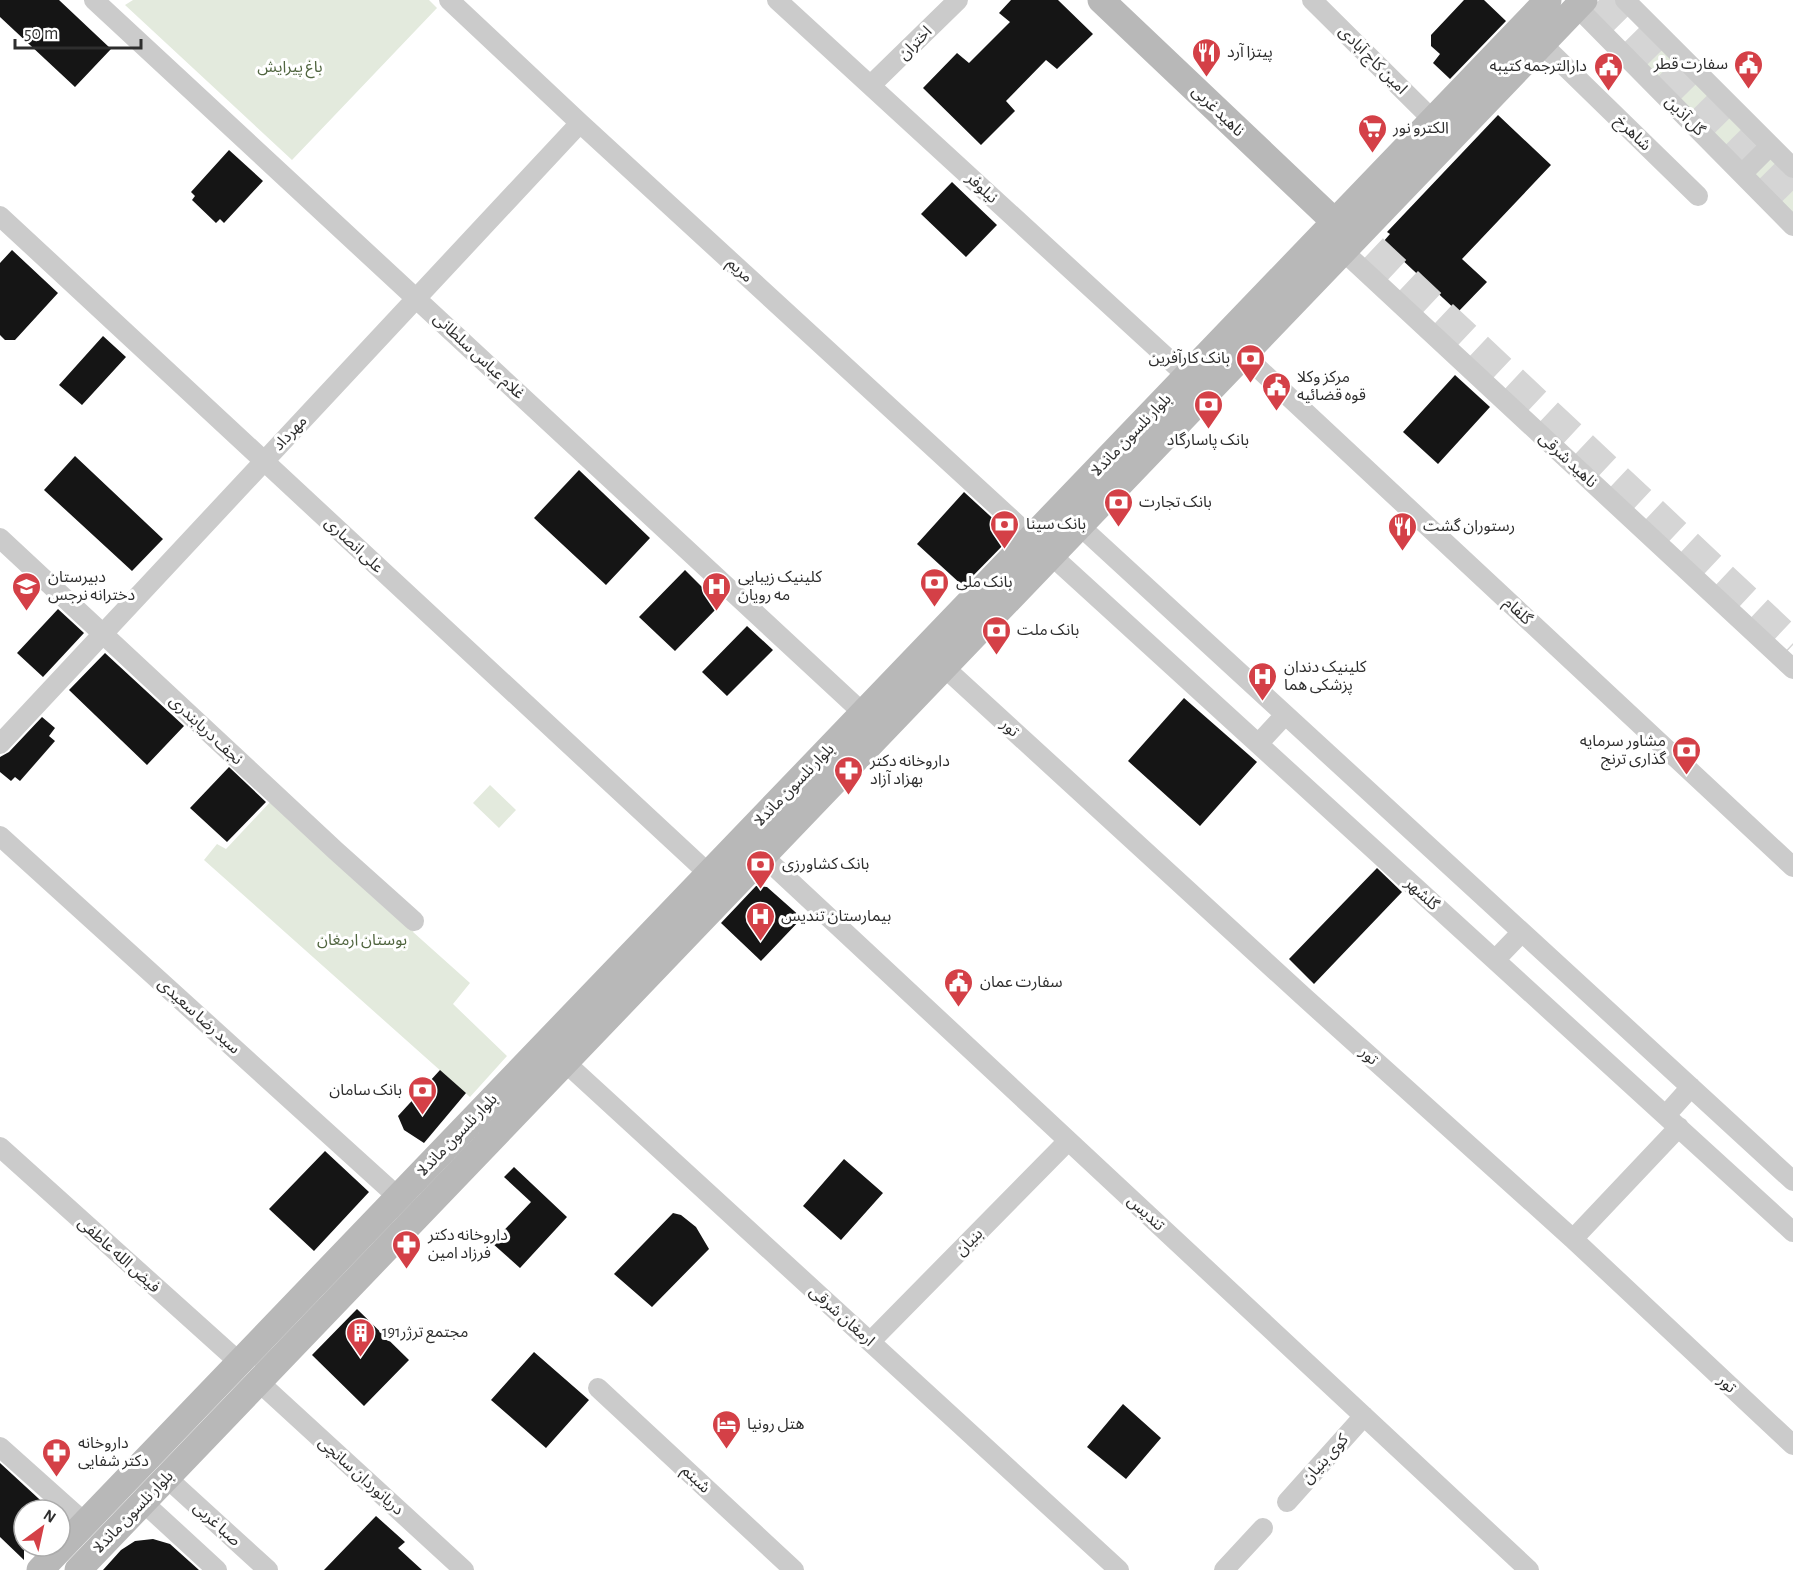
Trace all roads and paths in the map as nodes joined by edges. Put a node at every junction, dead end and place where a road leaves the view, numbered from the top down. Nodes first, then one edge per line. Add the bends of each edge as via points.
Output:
1 (94, 0) edge
2 (449, 0) edge
3 (777, 0) edge
4 (958, 0) edge
5 (1101, 0) edge
6 (1312, 0) edge
7 (1548, 0) edge
8 (1625, 0) edge
9 (1581, 4) edge
10 (1542, 44) junction
11 (871, 85) junction
12 (1433, 120) junction
13 (580, 123) junction
14 (1770, 146) junction
15 (1793, 168) edge
16 (1742, 174) junction
17 (1698, 196) dead end
18 (0, 216) edge
19 (1335, 222) junction
20 (1793, 226) edge
21 (1343, 251) junction
22 (416, 298) junction
23 (1244, 355) junction
24 (1187, 376) junction
25 (264, 461) junction
26 (1080, 526) junction
27 (0, 538) edge
28 (1041, 546) junction
29 (103, 634) junction
30 (944, 667) junction
31 (1793, 669) edge
32 (864, 713) junction
33 (1285, 715) junction
34 (0, 744) edge
35 (1259, 744) junction
36 (0, 836) edge
37 (763, 856) junction
38 (1793, 867) edge
39 (709, 874) junction
40 (414, 921) dead end
41 (1522, 932) junction
42 (1495, 960) junction
43 (545, 1044) junction
44 (565, 1062) junction
45 (1691, 1087) junction
46 (1672, 1121) junction
47 (1068, 1141) junction
48 (0, 1147) edge
49 (1793, 1181) edge
50 (398, 1197) junction
51 (1791, 1228) edge
52 (1574, 1239) junction
53 (870, 1342) junction
54 (239, 1362) junction
55 (259, 1382) junction
56 (598, 1388) dead end
57 (1364, 1416) junction
58 (1793, 1445) edge
59 (0, 1447) edge
60 (167, 1478) junction
61 (143, 1502) junction
62 (1287, 1502) dead end
63 (85, 1523) junction
64 (1263, 1528) dead end
65 (40, 1570) edge
66 (78, 1570) edge
67 (217, 1570) edge
68 (268, 1570) edge
69 (464, 1570) edge
70 (794, 1570) edge
71 (1119, 1570) edge
72 (1224, 1570) edge
73 (1529, 1570) edge

1 - 22 street, غلام عباس سلطانی
2 - 13 street, مریم
3 - 11 street, نیلوفر
4 - 11 street, اختران
5 - 19 main road, ناهید غربی
6 - 12 street, امین کاج آبادی
7 - 12 main road, بلوار نلسون ماندلا
8 - 14 street
9 - 10 main road, بلوار نلسون ماندلا
9 - 16 street, گل آذین
10 - 17 street, شاهرخ
10 - 21 main road, بلوار نلسون ماندلا
11 - 24 street, نیلوفر
12 - 19 main road, بلوار نلسون ماندلا
13 - 22 street, مهرداد
13 - 28 street, مریم
14 - 15 street
14 - 16 street
16 - 20 street, گل آذین
18 - 25 street, علی انصاری
19 - 24 main road, بلوار نلسون ماندلا
21 - 23 main road, بلوار نلسون ماندلا
21 - 31 street, ناهید شرقی
22 - 25 street, مهرداد
22 - 32 street, غلام عباس سلطانی
23 - 26 main road, بلوار نلسون ماندلا
23 - 38 street, گلفام
24 - 28 main road, بلوار نلسون ماندلا
25 - 29 street, مهرداد
25 - 39 street, علی انصاری
26 - 28 main road, بلوار نلسون ماندلا
26 - 33 street
27 - 29 street, نجف دریابندری
28 - 30 main road, بلوار نلسون ماندلا
28 - 32 main road, بلوار نلسون ماندلا
28 - 35 street, گلشهر
29 - 34 street, مهرداد
29 - 40 street, نجف دریابندری
30 - 37 main road, بلوار نلسون ماندلا
30 - 52 street, تور
32 - 39 main road, بلوار نلسون ماندلا
33 - 35 street
33 - 41 street
35 - 42 street, گلشهر
36 - 50 street, سید رضا سعیدی
37 - 44 main road, بلوار نلسون ماندلا
37 - 47 street, تندیس
39 - 43 main road, بلوار نلسون ماندلا
41 - 42 street
41 - 45 street
42 - 46 street, گلشهر
43 - 44 street, ارمغان شرقی
43 - 50 main road, بلوار نلسون ماندلا
44 - 53 street, ارمغان شرقی
44 - 55 main road, بلوار نلسون ماندلا
45 - 46 street
45 - 49 street
46 - 51 street, گلشهر
46 - 52 street
47 - 53 street, بنیان
47 - 57 street, تندیس
48 - 54 street, فیض الله عاطفی
50 - 54 main road, بلوار نلسون ماندلا
52 - 58 street, تور
53 - 71 street, ارمغان شرقی
54 - 63 main road, بلوار نلسون ماندلا
55 - 60 main road, بلوار نلسون ماندلا
55 - 69 street, دریانوردان سانچی
56 - 70 street, شبنم
57 - 62 street, کوی بنیان
57 - 73 street, تندیس
59 - 63 street
60 - 61 main road, بلوار نلسون ماندلا
60 - 68 street, صبا غربی
61 - 66 main road, بلوار نلسون ماندلا
61 - 67 street, صبا غربی
63 - 65 main road, بلوار نلسون ماندلا
64 - 72 street

